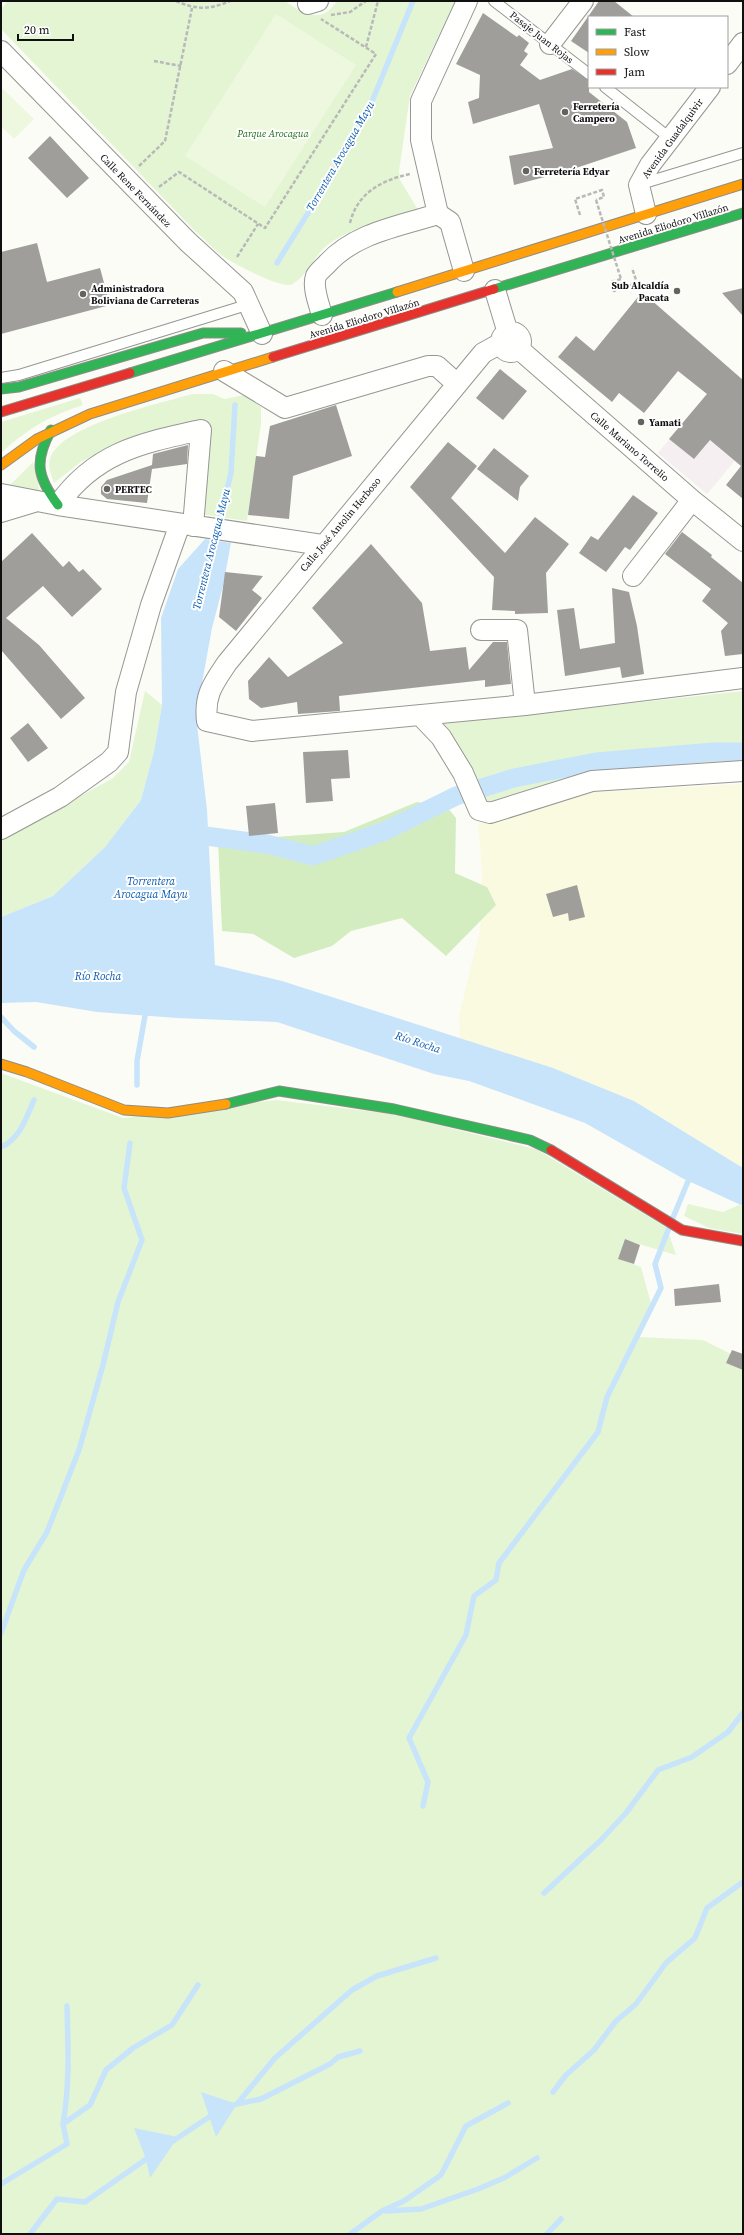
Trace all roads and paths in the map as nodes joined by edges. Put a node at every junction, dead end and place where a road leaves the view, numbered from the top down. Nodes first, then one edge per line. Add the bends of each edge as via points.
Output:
1 (176, 1) edge
2 (230, 1) edge
3 (366, 1) edge
4 (378, 1) edge
5 (467, 1) edge
6 (494, 1) edge
7 (583, 1) edge
8 (314, 5) edge
9 (192, 8) junction
10 (322, 20) dead end
11 (743, 43) edge
12 (550, 44) junction
13 (366, 47) junction
14 (1, 51) edge
15 (154, 61) dead end
16 (728, 63) edge
17 (181, 66) junction
18 (588, 73) edge
19 (606, 88) edge
20 (709, 88) edge
21 (670, 139) junction
22 (743, 153) edge
23 (428, 170) junction
24 (125, 178) junction
25 (743, 184) edge
26 (639, 185) junction
27 (145, 199) junction
28 (743, 213) edge
29 (438, 214) junction
30 (646, 214) junction
31 (258, 224) junction
32 (585, 233) junction
33 (350, 244) junction
34 (237, 257) dead end
35 (464, 270) junction
36 (637, 283) dead end
37 (495, 290) junction
38 (250, 304) junction
39 (322, 315) junction
40 (262, 334) junction
41 (509, 342) junction
42 (224, 371) junction
43 (1, 378) edge
44 (457, 384) junction
45 (1, 389) edge
46 (1, 412) edge
47 (51, 430) junction
48 (1, 465) edge
49 (1, 494) edge
50 (692, 500) junction
51 (37, 501) junction
52 (58, 505) junction
53 (1, 512) edge
54 (193, 526) junction
55 (743, 541) edge
56 (322, 545) junction
57 (633, 576) dead end
58 (481, 630) dead end
59 (743, 678) edge
60 (525, 705) junction
61 (420, 715) junction
62 (743, 771) edge
63 (1, 829) edge
64 (1, 1064) edge
65 (743, 1241) edge

1 - 9 path
2 - 9 path via 214,8
3 - 8 path via 350,12
4 - 13 path
5 - 23 street via 421,101 421,140
6 - 12 lane, Pasaje Juan Rojas
7 - 12 street
9 - 17 path
10 - 13 path
11 - 16 street
12 - 18 lane, Pasaje Juan Rojas
13 - 31 path via 376,54 265,228
14 - 24 street, Calle Rene Fernández
15 - 17 path
17 - 24 path via 165,141
19 - 21 lane
20 - 21 street, Avenida Guadalquivir
21 - 26 street, Avenida Guadalquivir
22 - 26 lane
23 - 29 street
23 - 33 path via 381,182 366,194 350,221
24 - 27 street, Calle Rene Fernández
25 - 30 main road, Avenida Eliodoro Villazón
26 - 30 street, Avenida Guadalquivir
27 - 31 path via 179,172
27 - 38 street, Calle Rene Fernández via 243,292
28 - 37 main road, Avenida Eliodoro Villazón
29 - 33 street
29 - 35 street via 450,222
30 - 32 main road, Avenida Eliodoro Villazón
31 - 34 path
32 - 35 main road, Avenida Eliodoro Villazón
32 - 36 path, bridge via 575,199 602,190 604,197 596,200 621,279 611,282 614,291
33 - 39 street via 334,255 316,276 316,290
35 - 39 main road, Avenida Eliodoro Villazón
37 - 41 street
37 - 42 main road, Avenida Eliodoro Villazón
38 - 40 street, Calle Rene Fernández
38 - 43 lane via 19,375
39 - 40 main road, Avenida Eliodoro Villazón
40 - 45 main road via 203,333 19,387
40 - 46 main road, Avenida Eliodoro Villazón
41 - 44 street, Calle José Antolin Herboso via 483,353
41 - 50 street, Calle Mariano Torrelio
42 - 44 street via 285,408 428,366 437,366
42 - 47 main road, Avenida Eliodoro Villazón via 104,408
44 - 56 street, Calle José Antolin Herboso
47 - 48 main road, Avenida Eliodoro Villazón via 31,441
47 - 52 main road via 41,449 38,466 44,485
49 - 51 street
50 - 55 street, Calle Mariano Torrelio
50 - 57 street
51 - 52 street
51 - 53 street
52 - 54 street
52 - 54 street via 71,486 114,454 145,442 201,430
54 - 56 street
54 - 63 street via 151,605 126,692 118,752 109,762 60,797
56 - 61 street, Calle José Antolin Herboso via 227,662 210,687 205,706 207,721 252,731
58 - 60 street via 517,630
59 - 60 street
60 - 61 street
61 - 62 street via 441,737 463,773 479,810 490,813 592,781
64 - 65 main road via 124,1110 168,1113 279,1091 394,1109 481,1128 530,1140 553,1151 682,1230

